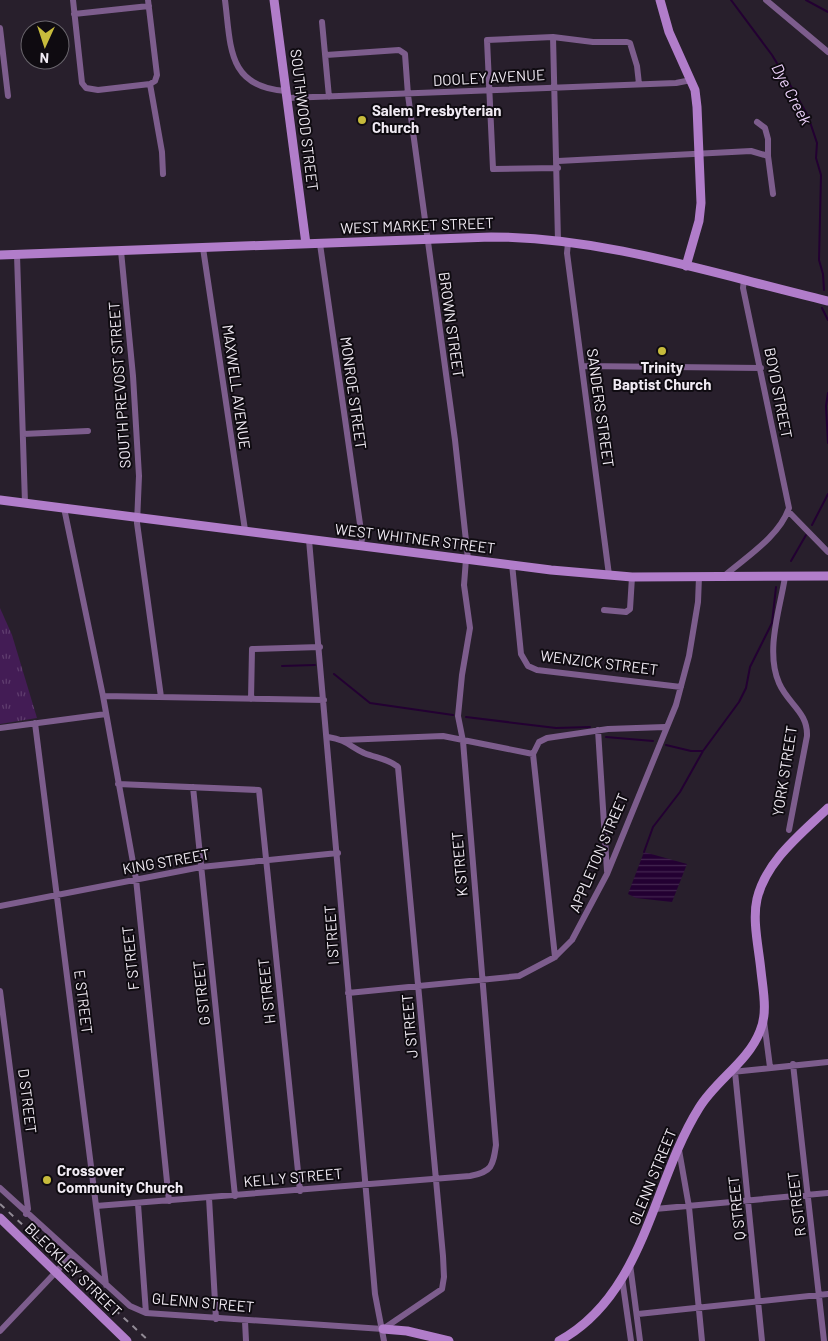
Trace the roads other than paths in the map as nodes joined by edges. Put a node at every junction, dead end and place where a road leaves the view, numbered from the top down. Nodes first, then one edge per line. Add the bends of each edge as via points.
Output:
1 (72, 0) edge
2 (225, 0) edge
3 (274, 0) edge
4 (660, 0) edge
5 (766, 0) edge
6 (148, 3) edge
7 (74, 14) junction
8 (322, 22) dead end
9 (0, 28) edge
10 (554, 37) junction
11 (828, 52) edge
12 (326, 55) junction
13 (2, 58) edge
14 (691, 80) junction
15 (150, 84) junction
16 (639, 84) junction
17 (556, 87) junction
18 (489, 91) junction
19 (286, 94) junction
20 (408, 95) junction
21 (8, 96) dead end
22 (329, 97) junction
23 (757, 122) dead end
24 (699, 155) junction
25 (768, 156) junction
26 (558, 161) junction
27 (558, 168) junction
28 (163, 174) dead end
29 (773, 194) dead end
30 (426, 240) junction
31 (558, 241) junction
32 (568, 243) junction
33 (306, 244) junction
34 (320, 244) junction
35 (203, 248) junction
36 (121, 251) junction
37 (0, 255) edge
38 (16, 255) junction
39 (686, 266) junction
40 (744, 280) junction
41 (828, 301) edge
42 (582, 366) junction
43 (761, 368) junction
44 (88, 431) dead end
45 (23, 434) junction
46 (0, 500) edge
47 (25, 504) junction
48 (64, 508) junction
49 (788, 511) junction
50 (137, 517) junction
51 (245, 530) junction
52 (309, 540) junction
53 (361, 546) junction
54 (828, 552) edge
55 (467, 559) junction
56 (512, 564) junction
57 (609, 575) junction
58 (828, 576) edge
59 (632, 577) junction
60 (699, 577) junction
61 (785, 577) junction
62 (722, 578) junction
63 (604, 610) dead end
64 (320, 647) junction
65 (681, 687) junction
66 (102, 696) junction
67 (161, 697) junction
68 (251, 699) junction
69 (324, 700) junction
70 (106, 714) junction
71 (35, 723) junction
72 (665, 727) junction
73 (0, 728) edge
74 (598, 730) junction
75 (328, 738) junction
76 (343, 740) junction
77 (463, 741) junction
78 (533, 754) junction
79 (118, 784) junction
80 (192, 787) junction
81 (828, 808) edge
82 (789, 830) dead end
83 (338, 853) junction
84 (266, 859) junction
85 (201, 867) junction
86 (607, 874) junction
87 (136, 879) junction
88 (56, 895) junction
89 (0, 906) edge
90 (555, 957) junction
91 (482, 980) junction
92 (419, 985) junction
93 (0, 991) edge
94 (348, 993) junction
95 (764, 1017) junction
96 (828, 1062) edge
97 (793, 1064) junction
98 (770, 1067) junction
99 (732, 1072) junction
100 (678, 1150) junction
101 (490, 1168) joint
102 (437, 1179) junction
103 (366, 1184) junction
104 (0, 1188) edge
105 (300, 1191) junction
106 (828, 1193) edge
107 (808, 1195) junction
108 (235, 1196) junction
109 (209, 1198) junction
110 (169, 1201) junction
111 (749, 1201) junction
112 (138, 1204) junction
113 (96, 1206) junction
114 (688, 1207) junction
115 (655, 1209) junction
116 (26, 1214) junction
117 (0, 1218) edge
118 (72, 1255) junction
119 (630, 1264) junction
120 (56, 1272) junction
121 (622, 1278) junction
122 (106, 1285) junction
123 (820, 1294) junction
124 (828, 1294) edge
125 (758, 1300) junction
126 (699, 1307) junction
127 (146, 1314) junction
128 (638, 1314) junction
129 (216, 1319) junction
130 (245, 1321) junction
131 (383, 1329) junction
132 (0, 1331) edge
133 (127, 1341) edge
134 (246, 1341) edge
135 (384, 1341) edge
136 (448, 1341) edge
137 (559, 1341) edge
138 (631, 1341) edge
139 (640, 1341) edge
140 (702, 1341) edge
141 (762, 1341) edge
142 (824, 1341) edge

1 - 7 street
2 - 19 street, DOOLEY AVENUE via 233,57 238,68 258,86
3 - 19 street, SOUTHWOOD STREET
4 - 14 street via 669,32
5 - 11 street
6 - 7 street
6 - 15 street via 157,75
7 - 15 street via 84,86 98,90
8 - 12 street
9 - 13 street
10 - 16 street via 630,43
10 - 17 street
10 - 18 street via 487,40
12 - 20 street, BROWN STREET via 399,50 407,60
12 - 22 street
13 - 21 street
14 - 16 street, DOOLEY AVENUE
14 - 24 street via 697,107
15 - 28 street
16 - 17 street, DOOLEY AVENUE
17 - 18 street, DOOLEY AVENUE
17 - 26 street
18 - 20 street, DOOLEY AVENUE
18 - 27 street via 493,169
19 - 22 street, DOOLEY AVENUE
19 - 33 street, SOUTHWOOD STREET
20 - 22 street, DOOLEY AVENUE
20 - 30 street, BROWN STREET
23 - 25 street via 765,128
24 - 25 street via 751,151
24 - 26 street
24 - 39 street via 699,221
25 - 29 street
26 - 27 street
27 - 31 street
30 - 31 street, WEST MARKET STREET via 515,237
30 - 34 street, WEST MARKET STREET
30 - 55 street, BROWN STREET via 455,440
31 - 32 street, WEST MARKET STREET
32 - 39 street, WEST MARKET STREET
32 - 42 street, SANDERS STREET
33 - 34 street, WEST MARKET STREET
33 - 35 street, WEST MARKET STREET
34 - 53 street, MONROE STREET
35 - 36 street, WEST MARKET STREET
35 - 51 street, MAXWELL AVENUE
36 - 38 street, WEST MARKET STREET
36 - 50 street, SOUTH PREVOST STREET via 133,376 139,476
37 - 38 street, WEST MARKET STREET
38 - 45 street
39 - 40 street, WEST MARKET STREET
40 - 41 street, WEST MARKET STREET
40 - 43 street, BOYD STREET
42 - 43 street
42 - 57 street, SANDERS STREET
43 - 49 street, BOYD STREET
44 - 45 street
45 - 47 street
46 - 47 street, WEST WHITNER STREET
47 - 48 street, WEST WHITNER STREET
48 - 50 street, WEST WHITNER STREET
48 - 66 street, F STREET
49 - 54 street
49 - 62 street via 786,518 765,541
50 - 51 street, WEST WHITNER STREET
50 - 67 street, SOUTH PREVOST STREET
51 - 52 street, WEST WHITNER STREET
52 - 53 street, WEST WHITNER STREET
52 - 64 street, I STREET
53 - 55 street, WEST WHITNER STREET
55 - 56 street, WEST WHITNER STREET
55 - 77 street, K STREET via 464,586 470,628 458,716
56 - 57 street, WEST WHITNER STREET
56 - 65 street, WENZICK STREET via 521,654 528,666 537,670
57 - 59 street, WEST WHITNER STREET
58 - 61 street, WEST WHITNER STREET
59 - 60 street, WEST WHITNER STREET
59 - 63 street via 630,609 626,612
60 - 62 street, WEST WHITNER STREET
60 - 65 street, APPLETON STREET via 697,611
61 - 62 street, WEST WHITNER STREET
61 - 82 street, YORK STREET via 775,634 775,668 780,684 807,723
64 - 68 street via 252,649
64 - 69 street, I STREET
65 - 72 street, APPLETON STREET
66 - 67 street
66 - 70 street, F STREET
67 - 68 street
68 - 69 street
69 - 75 street, I STREET
70 - 71 street
70 - 79 street, F STREET
71 - 73 street
71 - 88 street, E STREET
72 - 74 street
72 - 86 street, APPLETON STREET
74 - 78 street via 547,738 538,742
74 - 86 street
75 - 76 street, J STREET
75 - 83 street, I STREET
76 - 77 street via 443,736
76 - 92 street, J STREET via 363,753 393,762 398,767
77 - 78 street
77 - 91 street, K STREET
78 - 90 street
79 - 80 street
79 - 87 street, F STREET
80 - 84 street, H STREET via 259,790
80 - 85 street, G STREET
81 - 95 street, GLENN STREET via 776,860 763,882 757,901
83 - 84 street, KING STREET
83 - 94 street, I STREET
84 - 85 street, KING STREET
84 - 105 street, H STREET
85 - 87 street, KING STREET
85 - 108 street, G STREET
86 - 90 street, APPLETON STREET via 580,928
87 - 88 street, KING STREET
87 - 110 street, F STREET
88 - 89 street, KING STREET
88 - 113 street, E STREET
90 - 91 street, APPLETON STREET via 519,976
91 - 92 street, APPLETON STREET
91 - 101 street, K STREET via 496,1145
92 - 94 street, APPLETON STREET
92 - 102 street, J STREET
93 - 116 street, D STREET via 28,1207
94 - 103 street, I STREET
95 - 98 street, GLENN STREET
95 - 99 street, GLENN STREET via 752,1047
96 - 97 street
97 - 98 street
97 - 107 street, R STREET
98 - 99 street
99 - 100 street, GLENN STREET via 700,1106
99 - 111 street, Q STREET
100 - 114 street
100 - 115 street, GLENN STREET
101 - 102 street, KELLY STREET via 470,1176
102 - 103 street, KELLY STREET
102 - 131 street, J STREET via 444,1263 442,1289
103 - 105 street, KELLY STREET
103 - 131 street, I STREET via 375,1294
104 - 116 street, GLENN STREET
105 - 108 street, KELLY STREET
106 - 107 street
107 - 111 street
107 - 123 street, R STREET
108 - 109 street, KELLY STREET
109 - 110 street, KELLY STREET
109 - 129 street
110 - 112 street, KELLY STREET
111 - 114 street
111 - 125 street, Q STREET
112 - 113 street, KELLY STREET
112 - 127 street
113 - 122 street, E STREET
114 - 115 street
114 - 126 street
115 - 119 street, GLENN STREET
116 - 118 street, GLENN STREET
117 - 120 street, BLECKLEY STREET
118 - 120 street
118 - 122 street, GLENN STREET
119 - 121 street, GLENN STREET
119 - 128 street
120 - 132 street
120 - 133 street, BLECKLEY STREET
121 - 137 street, GLENN STREET via 582,1326
121 - 138 street
122 - 127 street, GLENN STREET via 130,1306
123 - 124 street
123 - 125 street
123 - 142 street, R STREET
125 - 126 street
125 - 141 street, Q STREET
126 - 128 street
126 - 140 street
127 - 129 street, GLENN STREET
128 - 139 street
129 - 130 street, GLENN STREET
130 - 131 street, GLENN STREET
130 - 134 street
131 - 135 street, I STREET
131 - 136 street, GLENN STREET

